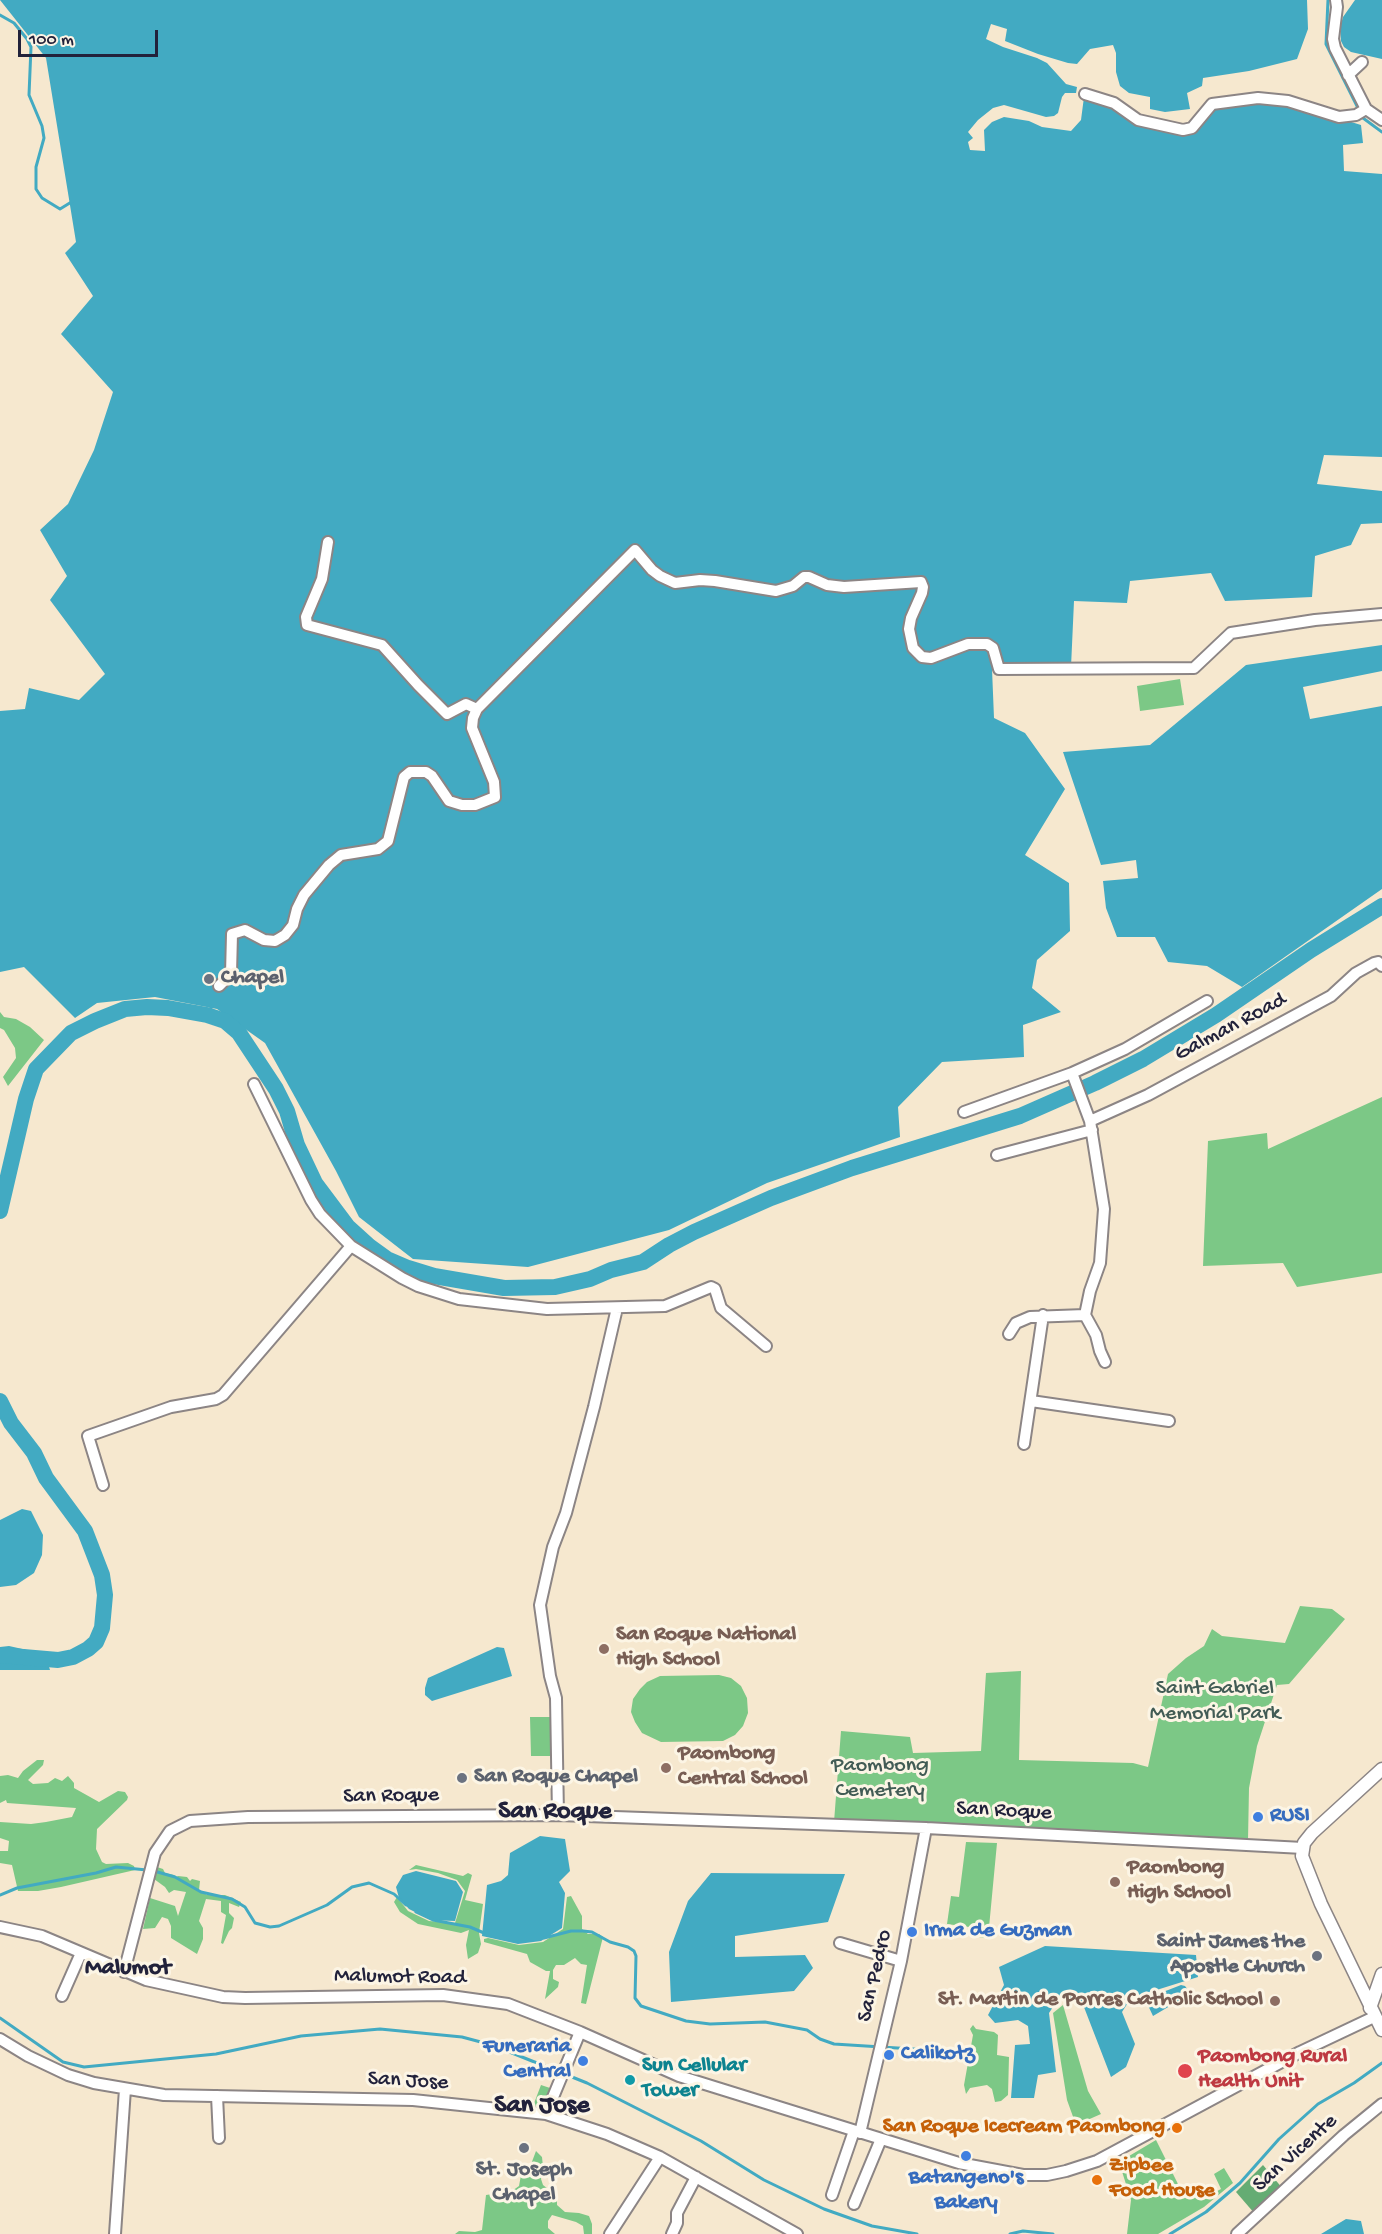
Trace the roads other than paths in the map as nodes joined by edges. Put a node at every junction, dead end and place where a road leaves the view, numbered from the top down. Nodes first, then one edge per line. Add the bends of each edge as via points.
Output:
1 (1336, 0) edge
2 (1362, 62) dead end
3 (1348, 75) junction
4 (1085, 94) dead end
5 (1362, 112) junction
6 (1382, 120) edge
7 (328, 542) dead end
8 (1382, 614) edge
9 (477, 709) junction
10 (1382, 966) edge
11 (219, 986) dead end
12 (1207, 1001) dead end
13 (1074, 1078) junction
14 (254, 1084) dead end
15 (964, 1112) dead end
16 (1091, 1125) junction
17 (997, 1155) dead end
18 (351, 1246) junction
19 (617, 1308) junction
20 (1043, 1315) junction
21 (1085, 1315) junction
22 (1010, 1334) dead end
23 (766, 1346) dead end
24 (1105, 1362) dead end
25 (1031, 1401) junction
26 (1169, 1421) dead end
27 (1024, 1444) dead end
28 (103, 1485) dead end
29 (1382, 1769) edge
30 (558, 1815) junction
31 (926, 1828) junction
32 (1303, 1848) junction
33 (0, 1927) edge
34 (840, 1943) dead end
35 (81, 1953) junction
36 (901, 1961) junction
37 (124, 1972) junction
38 (1382, 1974) edge
39 (62, 1996) dead end
40 (1372, 2013) junction
41 (1382, 2030) edge
42 (580, 2032) junction
43 (0, 2039) edge
44 (125, 2089) junction
45 (217, 2096) junction
46 (1382, 2104) edge
47 (546, 2114) junction
48 (857, 2132) junction
49 (219, 2138) dead end
50 (881, 2139) junction
51 (660, 2157) junction
52 (696, 2177) junction
53 (832, 2194) dead end
54 (854, 2204) dead end
55 (115, 2234) edge
56 (610, 2234) edge
57 (672, 2234) edge
58 (797, 2234) edge
59 (1237, 2234) edge

1 - 3 street via 1333,39
2 - 3 street
3 - 5 street
4 - 5 street via 1114,103 1138,120 1183,130 1192,128 1212,104 1258,98 1288,101 1339,117
5 - 6 street
7 - 9 street via 322,579 305,624 382,645 447,714 466,704
8 - 9 street via 1232,633 1194,668 999,669 993,648 987,644 968,644 931,658 922,657 913,648 910,618 922,592 921,582 844,587 804,577 793,586 776,591 715,580 675,583 651,570 635,549
9 - 11 street via 472,728 494,782 495,797 475,805 448,801 432,776 410,772 404,777 388,840 378,849 341,855 329,865 304,895 285,935 275,941 245,930 232,934 231,974
10 - 16 street, Galman Road via 1378,962 1356,972 1330,996
12 - 13 street
13 - 15 street
13 - 16 street
14 - 18 street via 311,1200
16 - 17 street
16 - 21 street via 1104,1209 1102,1254
18 - 19 street via 402,1278 459,1299 548,1309
18 - 28 street via 223,1395 171,1407 87,1436
19 - 23 street via 665,1306 711,1287 721,1308
19 - 30 street via 540,1605 556,1698
20 - 21 street
20 - 22 street via 1016,1323
20 - 25 street
21 - 24 street
25 - 26 street
25 - 27 street
29 - 32 main road via 1312,1833
30 - 31 street, San Roque
30 - 37 street, San Roque via 249,1817 190,1821 170,1831 155,1853
31 - 32 street, San Roque
31 - 36 street, San Pedro
32 - 40 main road via 1302,1856 1321,1904
33 - 35 street, Malumot Road via 42,1936
34 - 36 street
35 - 37 street, Malumot Road
35 - 39 street
36 - 48 street, San Pedro
37 - 42 street, Malumot Road via 233,1998 455,1995 508,2004
38 - 40 main road
40 - 41 main road
40 - 50 street, Malumot Road via 1097,2161 1066,2171 1037,2175 993,2170
42 - 47 street
42 - 48 street, Malumot Road via 679,2076
43 - 44 street, San Jose via 68,2075
44 - 45 street, San Jose
44 - 55 street
45 - 47 street, San Jose via 412,2100
45 - 49 street
46 - 59 street, San Vicente
47 - 51 street, San Jose
48 - 50 street, Malumot Road
48 - 53 street, San Pedro
50 - 54 street
51 - 52 street, San Jose
51 - 56 street
52 - 57 street via 677,2213
52 - 58 street, San Jose

